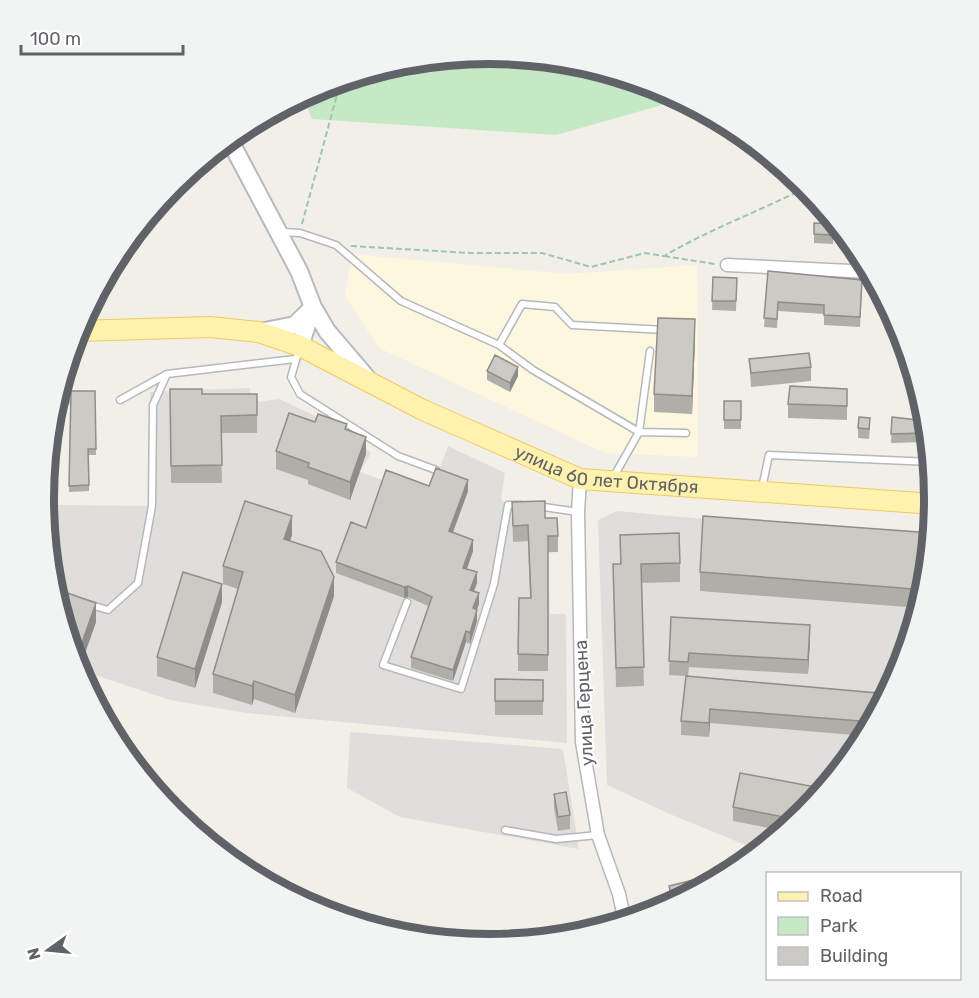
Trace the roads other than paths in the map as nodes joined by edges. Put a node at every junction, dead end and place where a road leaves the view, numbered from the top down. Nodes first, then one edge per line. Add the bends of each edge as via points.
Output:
1 (234, 147) edge
2 (279, 232) junction
3 (727, 265) road end
4 (861, 271) edge
5 (313, 307) junction
6 (675, 330) edge
7 (87, 332) edge
8 (259, 332) junction
9 (499, 345) junction
10 (650, 351) dead end
11 (298, 353) junction
12 (167, 374) junction
13 (371, 383) junction
14 (120, 400) dead end
15 (639, 432) junction
16 (686, 433) dead end
17 (923, 462) edge
18 (436, 470) edge
19 (580, 479) junction
20 (611, 481) junction
21 (761, 492) junction
22 (925, 503) edge
23 (578, 512) junction
24 (75, 599) edge
25 (407, 602) dead end
26 (506, 830) dead end
27 (598, 835) junction
28 (622, 913) edge

1 - 2 street
2 - 5 street
2 - 9 lane via 300,233 336,245 401,302
3 - 4 street
5 - 8 street via 295,325
5 - 11 street
5 - 13 street via 327,331
6 - 9 lane via 572,325 555,307 522,304
7 - 8 main road, улица 60 лет Октября via 210,327
8 - 11 main road, улица 60 лет Октября
9 - 15 lane via 533,370
10 - 15 lane
11 - 12 lane
11 - 13 main road, улица 60 лет Октября
11 - 18 lane via 291,376 300,394 398,456
12 - 14 lane
12 - 24 lane via 153,405 152,506 138,583 108,610
13 - 19 main road, улица 60 лет Октября
15 - 16 lane
15 - 20 lane
17 - 21 lane via 769,455
19 - 20 main road, улица 60 лет Октября
19 - 23 street, улица Герцена
20 - 21 main road, улица 60 лет Октября
21 - 22 main road, улица 60 лет Октября
23 - 25 lane via 508,505 494,584 461,689 383,665
23 - 27 street, улица Герцена via 582,742
26 - 27 lane via 556,839
27 - 28 street, улица Герцена

